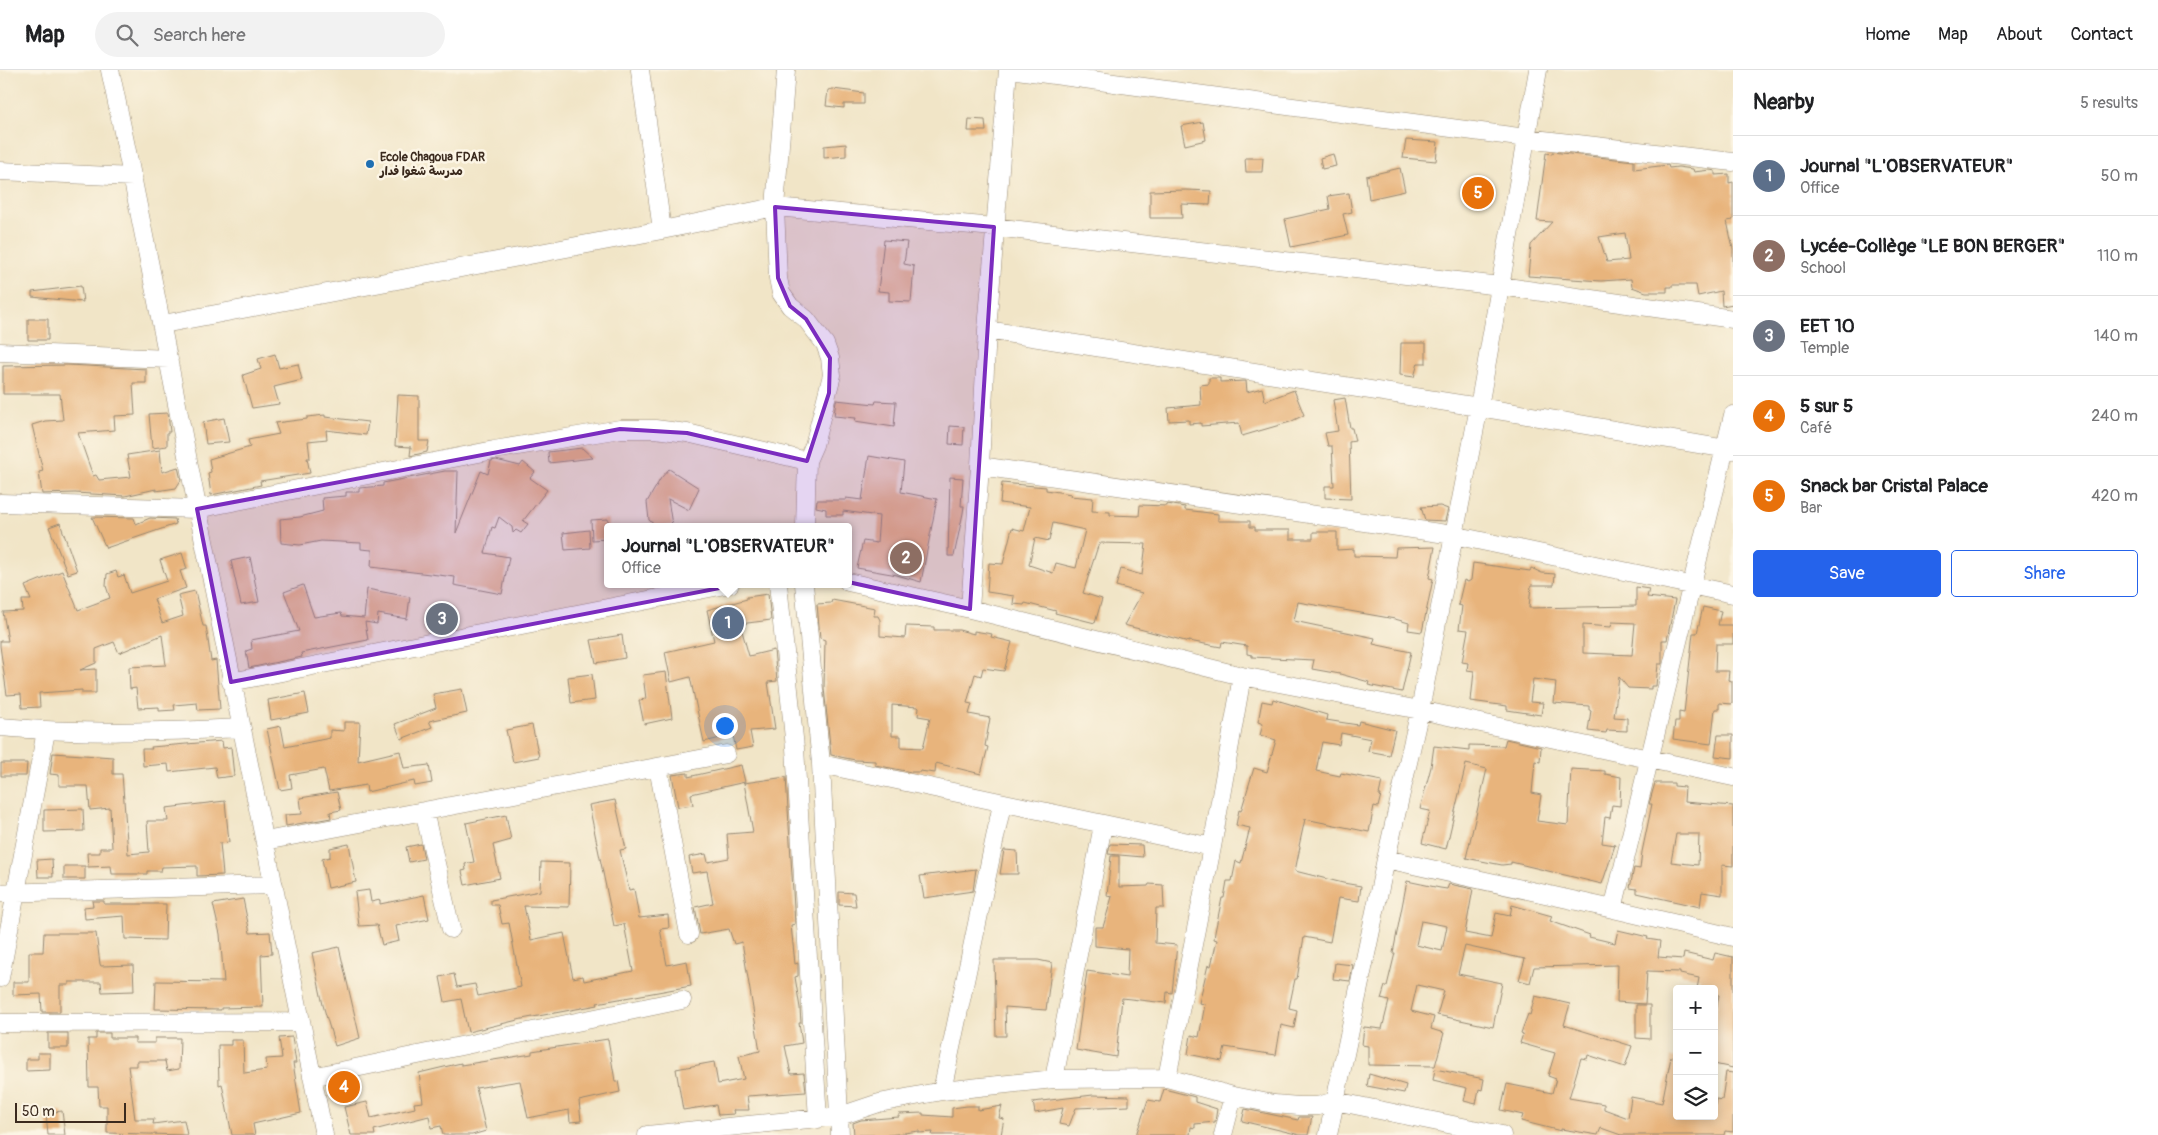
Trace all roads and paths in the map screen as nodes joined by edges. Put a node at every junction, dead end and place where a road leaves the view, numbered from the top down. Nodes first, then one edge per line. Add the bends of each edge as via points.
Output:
1 (110, 70) edge
2 (640, 70) edge
3 (786, 70) edge
4 (1008, 70) edge
5 (1017, 70) edge
6 (1538, 70) edge
7 (1526, 138) junction
8 (1733, 162) edge
9 (0, 171) edge
10 (133, 177) junction
11 (775, 206) junction
12 (994, 227) junction
13 (662, 230) junction
14 (1500, 286) junction
15 (1733, 319) edge
16 (163, 324) junction
17 (986, 330) junction
18 (0, 352) edge
19 (169, 359) junction
20 (1479, 407) junction
21 (1733, 416) edge
22 (1729, 449) edge
23 (807, 461) junction
24 (980, 466) junction
25 (0, 503) edge
26 (197, 509) junction
27 (805, 523) edge
28 (1453, 535) junction
29 (852, 583) edge
30 (1691, 586) junction
31 (710, 588) edge
32 (778, 588) edge
33 (804, 588) edge
34 (1733, 594) edge
35 (970, 609) junction
36 (1242, 676) junction
37 (232, 682) junction
38 (1420, 710) junction
39 (0, 727) edge
40 (242, 728) junction
41 (46, 731) junction
42 (726, 754) dead end
43 (1648, 759) junction
44 (821, 764) junction
45 (658, 767) junction
46 (1733, 777) edge
47 (1002, 804) junction
48 (424, 811) junction
49 (1103, 825) junction
50 (265, 842) junction
51 (1212, 847) junction
52 (1386, 859) junction
53 (274, 885) junction
54 (7, 893) edge
55 (1613, 909) junction
56 (830, 923) junction
57 (806, 925) junction
58 (451, 929) dead end
59 (689, 934) dead end
60 (1733, 937) edge
61 (0, 978) edge
62 (682, 1000) dead end
63 (0, 1022) edge
64 (301, 1022) junction
65 (312, 1077) junction
66 (1167, 1078) junction
67 (1054, 1079) junction
68 (942, 1091) junction
69 (1232, 1096) junction
70 (1335, 1101) junction
71 (840, 1116) junction
72 (818, 1119) junction
73 (324, 1135) edge
74 (647, 1135) edge
75 (840, 1135) edge
76 (1223, 1135) edge
77 (1328, 1135) edge
78 (1502, 1135) edge

1 - 10 street
2 - 13 street
3 - 11 street
4 - 12 street
5 - 7 street
6 - 7 street
7 - 8 street
7 - 14 street
9 - 10 street
10 - 16 street
11 - 12 street
11 - 13 street
11 - 23 street via 781,293 816,331 830,358 829,394
12 - 14 street
12 - 17 street
13 - 16 street
14 - 15 street
14 - 20 street
16 - 19 street
17 - 20 street
17 - 24 street
18 - 19 street
19 - 26 street
20 - 22 street
20 - 28 street
21 - 22 street
22 - 30 street
23 - 26 street via 687,433 654,428 620,428
23 - 27 street
24 - 28 street
24 - 35 street
25 - 26 street
26 - 37 street
28 - 30 street
28 - 38 street
29 - 35 street
30 - 34 street
30 - 43 street
31 - 37 street
32 - 57 street via 795,748
33 - 44 street
35 - 36 street
36 - 38 street
36 - 51 street
37 - 40 street
38 - 43 street
38 - 52 street
39 - 41 street
40 - 41 street via 168,732
40 - 50 street
41 - 54 street
42 - 45 street
43 - 46 street
43 - 55 street
44 - 47 street
44 - 56 street
45 - 48 street
45 - 59 street
47 - 49 street
47 - 68 street
48 - 50 street
48 - 58 street
49 - 51 street
49 - 67 street
50 - 53 street
51 - 66 street
52 - 55 street
52 - 70 street
53 - 54 street
53 - 64 street
54 - 61 street
55 - 60 street
56 - 57 street
56 - 71 street
57 - 72 street
62 - 65 street
63 - 64 street
64 - 65 street
65 - 73 street
66 - 67 street
66 - 69 street
67 - 68 street
68 - 71 street via 879,1103
69 - 70 street via 1299,1106 1318,1106
69 - 76 street
70 - 77 street
70 - 78 street
71 - 72 street
71 - 75 street
72 - 74 street

